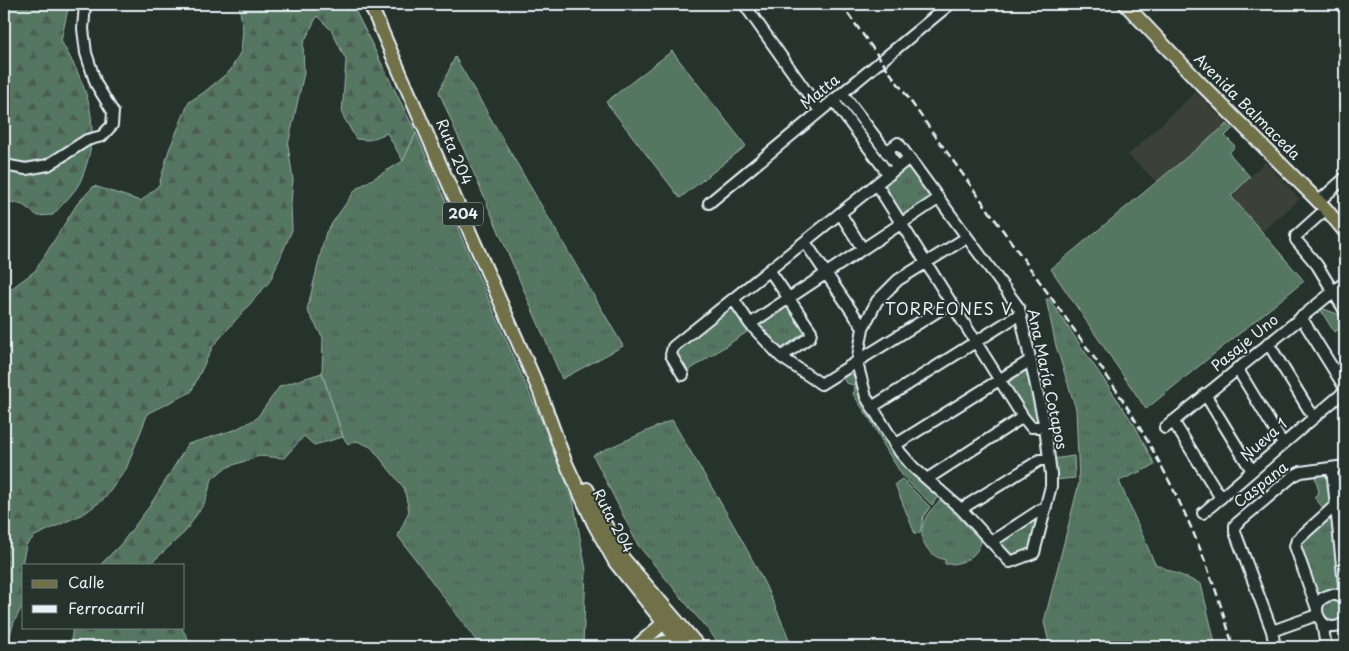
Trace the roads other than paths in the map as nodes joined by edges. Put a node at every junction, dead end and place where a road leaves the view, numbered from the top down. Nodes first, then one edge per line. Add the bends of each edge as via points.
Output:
1 (85, 4) edge
2 (370, 4) edge
3 (744, 4) edge
4 (950, 4) edge
5 (1125, 4) edge
6 (842, 93) junction
7 (833, 100) junction
8 (820, 111) junction
9 (886, 152) junction
10 (910, 158) junction
11 (4, 165) edge
12 (898, 168) junction
13 (889, 175) junction
14 (1345, 178) edge
15 (877, 185) junction
16 (938, 199) junction
17 (709, 203) dead end
18 (1322, 205) junction
19 (840, 213) junction
20 (901, 224) junction
21 (1345, 232) edge
22 (966, 238) junction
23 (805, 242) junction
24 (862, 248) junction
25 (926, 263) junction
26 (770, 271) junction
27 (825, 272) junction
28 (1345, 282) edge
29 (1334, 291) junction
30 (789, 298) junction
31 (734, 300) junction
32 (951, 303) junction
33 (1345, 311) edge
34 (1020, 314) junction
35 (1301, 317) junction
36 (750, 324) junction
37 (863, 328) junction
38 (976, 341) junction
39 (1268, 343) junction
40 (782, 357) junction
41 (1031, 360) junction
42 (857, 363) junction
43 (1237, 368) junction
44 (683, 375) dead end
45 (1000, 379) junction
46 (1345, 389) edge
47 (1205, 394) junction
48 (872, 407) junction
49 (1023, 418) junction
50 (1314, 418) junction
51 (1174, 421) junction
52 (553, 424) junction
53 (1045, 427) junction
54 (1164, 428) dead end
55 (1283, 444) junction
56 (895, 445) junction
57 (1049, 459) junction
58 (1345, 466) edge
59 (1332, 468) junction
60 (1252, 471) junction
61 (927, 479) junction
62 (1221, 498) junction
63 (1336, 505) junction
64 (961, 509) junction
65 (1046, 510) junction
66 (1203, 513) dead end
67 (991, 542) junction
68 (1345, 594) edge
69 (1345, 600) edge
70 (648, 604) junction
71 (1318, 615) junction
72 (1345, 622) edge
73 (670, 623) junction
74 (1272, 631) junction
75 (652, 634) junction
76 (636, 647) edge
77 (649, 647) edge
78 (682, 647) edge
79 (698, 647) edge
80 (1275, 647) edge
81 (1326, 647) edge

1 - 11 street via 83,29 86,52 96,84 113,112 112,125 102,136 87,140 48,165 26,169
2 - 52 main road, Ruta 204 / 204
3 - 8 street
4 - 6 street, Matta
5 - 18 main road, Avenida Balmaceda
6 - 7 street, Matta
6 - 9 street
7 - 8 street, Matta
7 - 13 street
8 - 17 street, Matta
9 - 10 street, Ana María Cotapos via 898,143
9 - 12 street
10 - 12 street
10 - 16 street, Ana María Cotapos
12 - 13 street
13 - 15 street
14 - 18 street
15 - 19 street
15 - 20 street
16 - 20 street
16 - 22 street, Ana María Cotapos
18 - 21 main road, Avenida Balmaceda
18 - 29 street via 1296,240
19 - 23 street
19 - 24 street
20 - 24 street
20 - 25 street
22 - 25 street
22 - 34 street, Ana María Cotapos via 1019,308
23 - 26 street
23 - 27 street
24 - 27 street
25 - 32 street
25 - 37 street via 898,280 877,301
26 - 30 street
26 - 31 street
27 - 30 street
27 - 37 street
28 - 29 street, Pasaje Uno
29 - 33 street
29 - 35 street, Pasaje Uno
30 - 36 street
30 - 40 street via 811,331 810,337
31 - 36 street
31 - 44 street via 673,347 671,355
32 - 38 street
32 - 42 street
34 - 38 street
34 - 41 street, Ana María Cotapos
35 - 39 street, Pasaje Uno
35 - 46 street
36 - 40 street
37 - 42 street
38 - 45 street
38 - 48 street
39 - 43 street, Pasaje Uno
39 - 50 street
40 - 42 street via 821,384
41 - 45 street
41 - 53 street, Ana María Cotapos
42 - 48 street
43 - 47 street, Pasaje Uno
43 - 55 street
45 - 49 street
45 - 56 street
46 - 50 street, Nueva 1
47 - 51 street, Pasaje Uno
47 - 60 street
48 - 56 street
49 - 53 street via 1031,427
49 - 61 street
50 - 55 street, Nueva 1
51 - 54 street, Pasaje Uno
51 - 62 street
52 - 70 main road, Ruta 204 / 204 via 565,461 594,524 616,562
52 - 73 main road, Ruta 204 / 204 via 622,557
53 - 57 street, Ana María Cotapos
55 - 60 street, Nueva 1
56 - 61 street
57 - 64 street via 1040,460
57 - 65 street, Ana María Cotapos via 1052,486
58 - 59 street, Caspana
59 - 63 street
59 - 74 street, Caspana via 1293,476 1235,525 1248,571
60 - 62 street, Nueva 1
61 - 64 street
62 - 66 street, Nueva 1
63 - 68 street
63 - 71 street via 1297,540 1295,546
64 - 67 street
65 - 67 street via 1040,510
65 - 67 street, Ana María Cotapos via 1034,553 1010,562
69 - 71 street via 1337,595 1326,596 1321,599
70 - 73 main road, Ruta 204 / 204
70 - 75 main road
71 - 72 street via 1333,627
71 - 74 street
71 - 81 street
73 - 75 main road
73 - 77 main road
73 - 78 main road
73 - 79 main road
74 - 80 street, Caspana
75 - 76 main road
77 - 78 main road via 665,642

